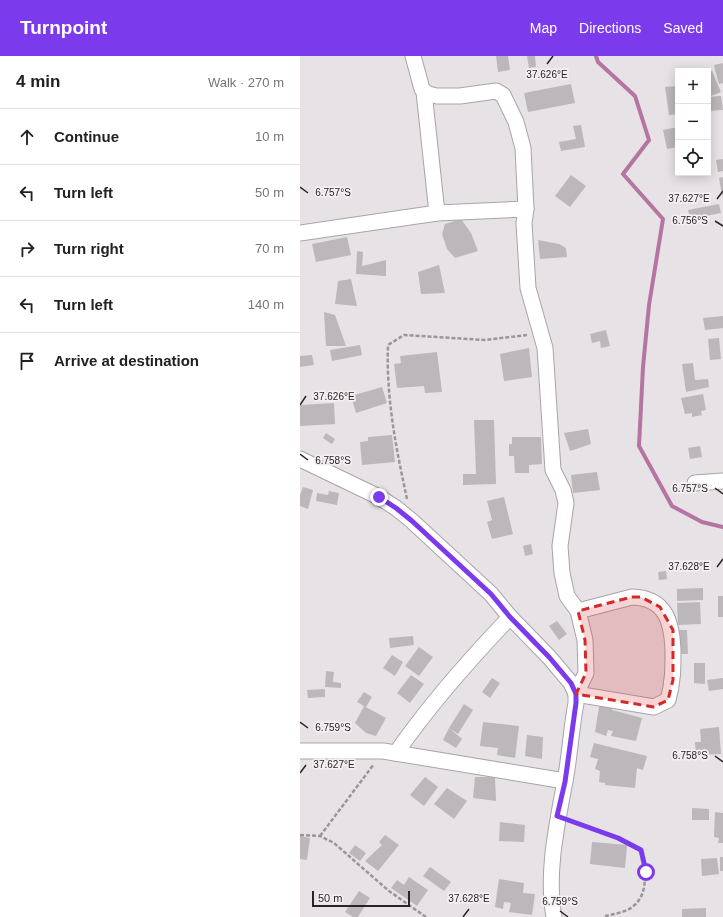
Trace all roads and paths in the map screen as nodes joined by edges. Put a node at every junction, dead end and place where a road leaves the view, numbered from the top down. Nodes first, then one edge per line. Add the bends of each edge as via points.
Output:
1 (413, 56) edge
2 (424, 92) junction
3 (526, 209) junction
4 (437, 213) junction
5 (300, 233) edge
6 (542, 334) junction
7 (300, 459) edge
8 (723, 481) edge
9 (695, 483) dead end
10 (412, 521) junction
11 (578, 611) junction
12 (510, 617) junction
13 (576, 694) junction
14 (300, 751) edge
15 (390, 752) junction
16 (565, 782) junction
17 (557, 816) junction
18 (300, 834) edge
19 (320, 836) junction
20 (426, 917) edge
21 (554, 917) edge
22 (603, 917) edge

1 - 2 street
2 - 3 street via 437,96 452,96 496,90 503,95 516,122 523,148
2 - 4 street
3 - 4 street
3 - 6 street via 524,223 528,288
4 - 5 street
6 - 10 path via 485,340 404,335 388,345 387,378 394,436
6 - 11 street via 547,368 553,470 564,490 566,503 560,546 562,573 567,596
7 - 10 street via 379,497
8 - 9 street
10 - 12 street via 491,594
11 - 13 street via 585,640 586,673
11 - 13 street via 632,597 642,597 660,606 669,618 673,630 673,680 668,700 654,707
12 - 13 street via 549,657 571,683
12 - 15 street via 466,662 414,727
13 - 16 street
14 - 15 street
15 - 16 street
15 - 19 path
16 - 17 street
17 - 21 street via 550,882
17 - 22 path via 618,838 641,850 646,872 641,897 632,908
18 - 19 path
19 - 20 path via 334,843 389,890

